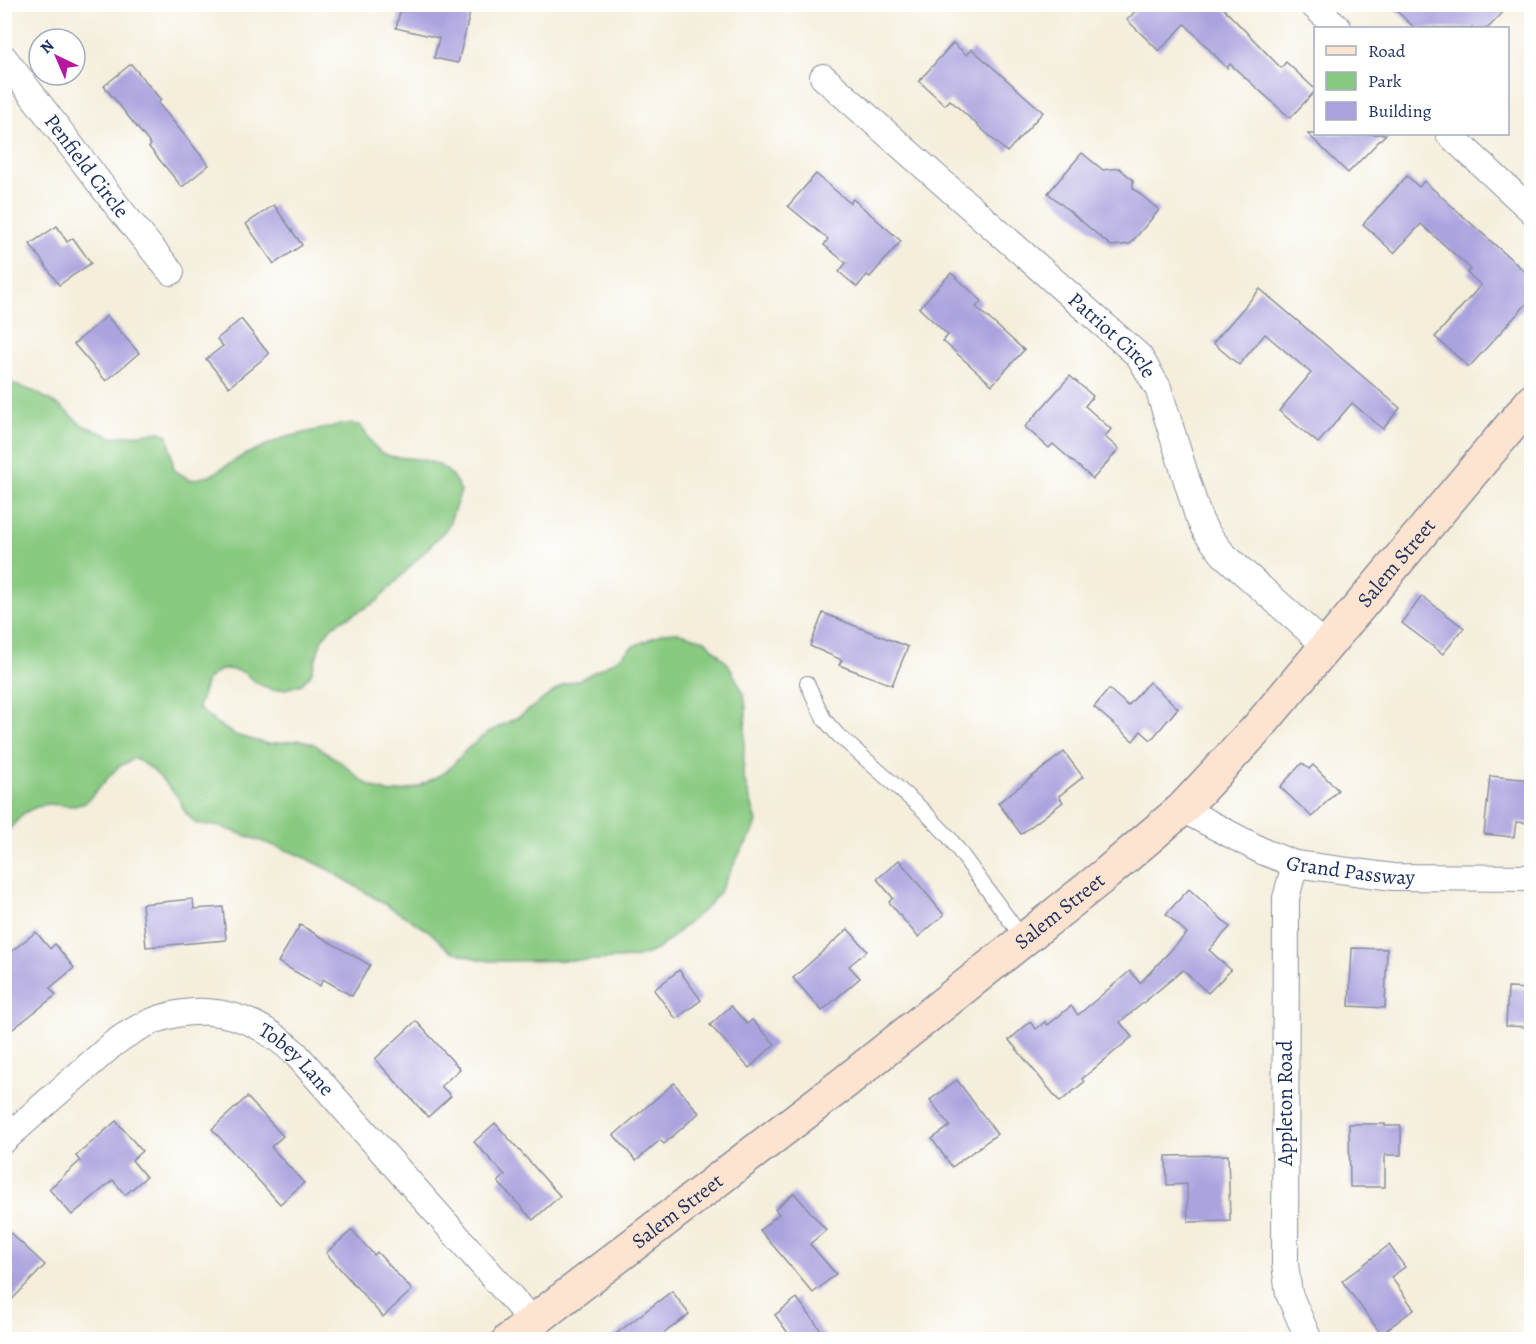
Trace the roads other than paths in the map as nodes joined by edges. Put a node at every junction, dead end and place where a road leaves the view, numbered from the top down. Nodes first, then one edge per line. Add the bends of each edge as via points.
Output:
1 (1312, 4) edge
2 (1337, 27) edge
3 (4, 58) edge
4 (823, 77) dead end
5 (1450, 135) edge
6 (1532, 211) edge
7 (171, 272) dead end
8 (1532, 401) edge
9 (1327, 647) junction
10 (807, 683) dead end
11 (1182, 809) junction
12 (1295, 864) junction
13 (1532, 878) edge
14 (1024, 940) junction
15 (4, 1140) edge
16 (521, 1331) edge
17 (1309, 1340) edge

1 - 2 street
3 - 7 street, Penfield Circle
4 - 9 street, Patriot Circle via 1139,356 1158,388 1206,532 1230,561
5 - 6 street
8 - 9 main road, Salem Street
9 - 11 main road, Salem Street
10 - 14 lane via 824,719 949,837
11 - 12 street, Grand Passway
11 - 14 main road, Salem Street
12 - 13 street, Grand Passway via 1393,877
12 - 17 street, Appleton Road via 1286,903 1285,1264 1289,1294
14 - 16 main road, Salem Street
15 - 16 street, Tobey Lane via 113,1044 147,1022 186,1011 217,1012 246,1020 281,1040 296,1054

